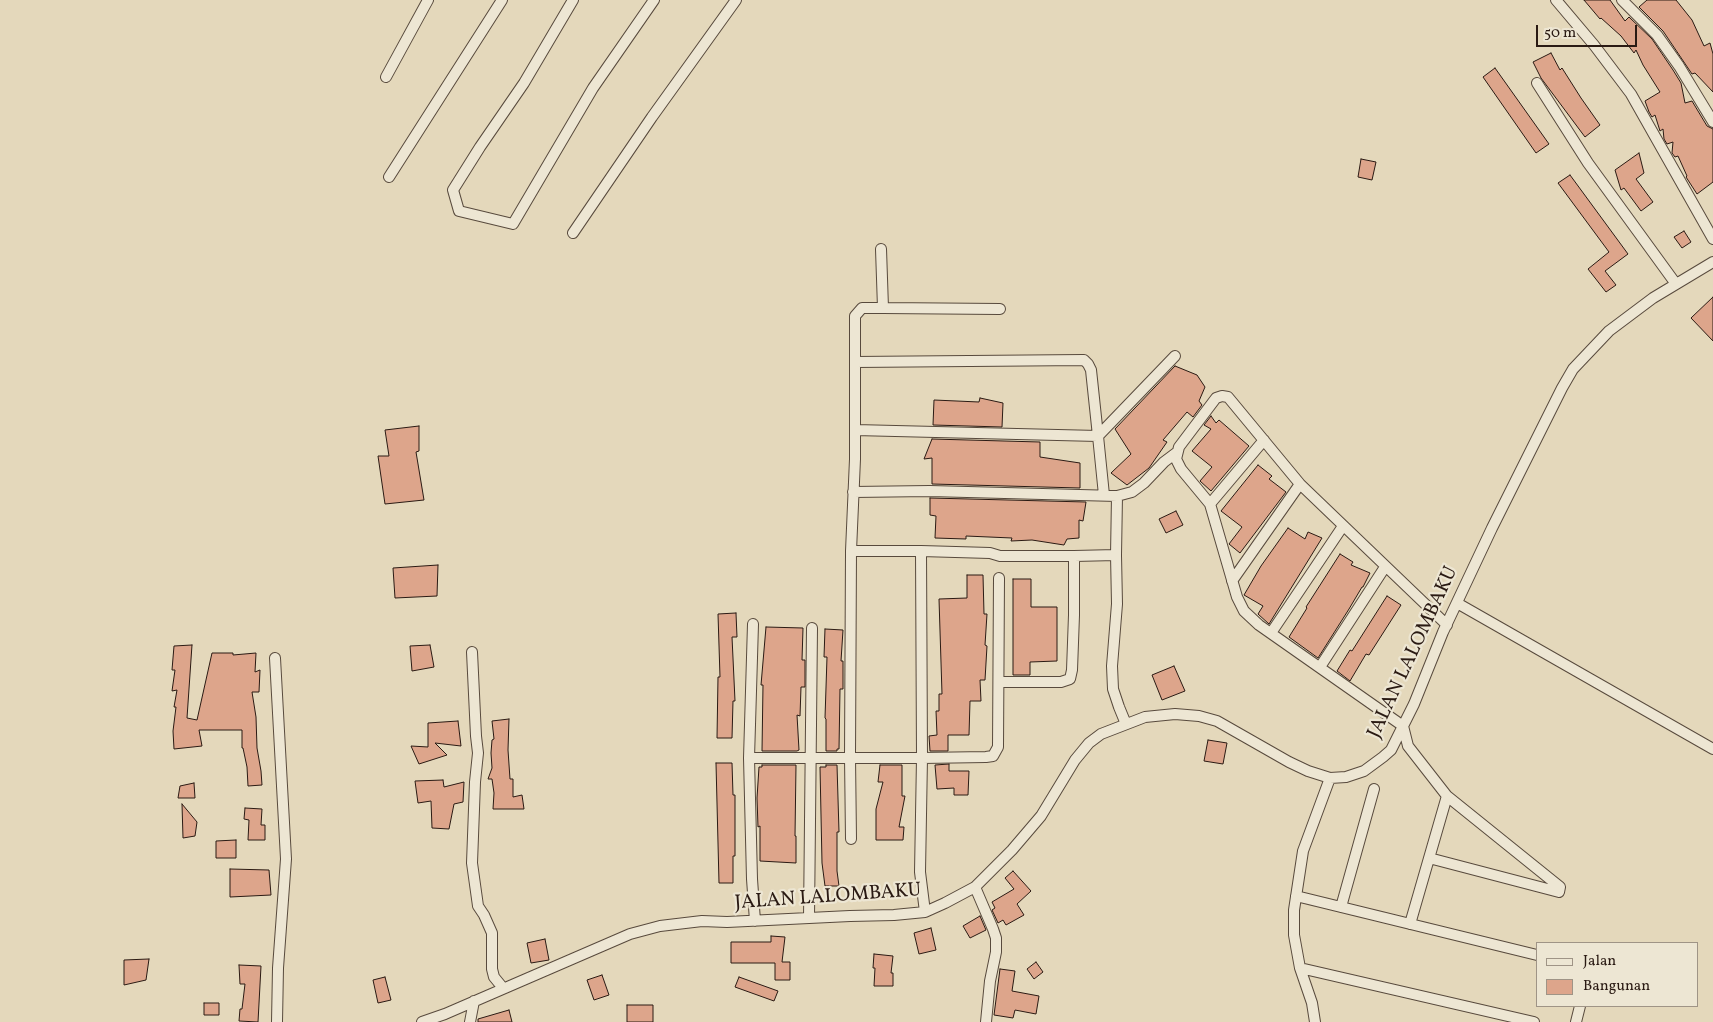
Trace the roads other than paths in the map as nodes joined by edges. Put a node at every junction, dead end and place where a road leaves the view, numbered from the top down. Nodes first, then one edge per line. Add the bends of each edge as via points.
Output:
1 (428, 0) edge
2 (502, 0) edge
3 (573, 0) edge
4 (654, 0) edge
5 (736, 0) edge
6 (1556, 0) edge
7 (1622, 0) edge
8 (386, 77) dead end
9 (1537, 83) dead end
10 (1713, 122) edge
11 (389, 177) dead end
12 (573, 234) dead end
13 (1713, 239) edge
14 (881, 249) dead end
15 (1713, 262) edge
16 (1676, 284) junction
17 (883, 308) junction
18 (1000, 309) dead end
19 (1175, 356) dead end
20 (855, 362) junction
21 (855, 430) junction
22 (1098, 436) junction
23 (1264, 440) junction
24 (1176, 453) junction
25 (1300, 484) junction
26 (853, 492) junction
27 (1104, 495) junction
28 (1117, 496) junction
29 (1210, 504) junction
30 (1343, 526) junction
31 (851, 551) junction
32 (921, 551) junction
33 (1116, 555) junction
34 (1074, 556) junction
35 (1385, 567) junction
36 (998, 578) dead end
37 (1232, 581) junction
38 (1457, 603) junction
39 (753, 624) dead end
40 (1447, 625) junction
41 (812, 628) dead end
42 (1271, 633) junction
43 (472, 652) dead end
44 (275, 658) dead end
45 (1320, 667) junction
46 (999, 682) junction
47 (1126, 724) junction
48 (1403, 726) junction
49 (1712, 745) edge
50 (811, 757) junction
51 (850, 757) junction
52 (750, 758) junction
53 (922, 758) junction
54 (1330, 778) junction
55 (1374, 789) dead end
56 (1447, 796) junction
57 (851, 839) dead end
58 (1429, 858) junction
59 (975, 887) junction
60 (1296, 896) junction
61 (1341, 907) junction
62 (925, 912) junction
63 (809, 918) junction
64 (755, 921) junction
65 (1410, 924) junction
66 (1536, 955) edge
67 (1300, 968) junction
68 (503, 988) junction
69 (474, 1000) junction
70 (1580, 1007) edge
71 (276, 1022) edge
72 (422, 1022) edge
73 (470, 1022) edge
74 (986, 1022) edge
75 (1315, 1022) edge
76 (1534, 1022) edge
77 (1576, 1022) edge

1 - 8 street
2 - 11 street
3 - 4 street via 524,83 453,190 459,210 513,224 593,88
5 - 12 street
6 - 13 street via 1640,107
7 - 10 street via 1657,35
9 - 16 street via 1588,163
14 - 17 street
15 - 16 street, JALAN LALOMBAKU
16 - 38 street, JALAN LALOMBAKU via 1609,331 1573,369
17 - 18 street
17 - 20 street via 862,308 858,312
19 - 22 street
20 - 21 street
20 - 22 street via 1084,360 1091,370
21 - 22 street
21 - 26 street
22 - 27 street
23 - 24 street via 1228,397 1222,396 1216,398
23 - 25 street
23 - 29 street
24 - 28 street via 1132,492
24 - 29 street via 1181,469
25 - 30 street
25 - 37 street
26 - 27 street
26 - 31 street
27 - 28 street
28 - 33 street
29 - 37 street
30 - 35 street
30 - 42 street
31 - 32 street
31 - 51 street
32 - 34 street
32 - 53 street
33 - 34 street
33 - 47 street via 1118,604 1113,689
34 - 46 street via 1070,679 1061,682
35 - 40 street
35 - 45 street
36 - 46 street
37 - 42 street via 1244,611
38 - 40 street, JALAN LALOMBAKU
38 - 49 street
39 - 52 street
40 - 48 street, JALAN LALOMBAKU
41 - 50 street
42 - 45 street
43 - 68 street via 478,753 472,863 478,906 492,932 492,969
44 - 71 street via 286,859
45 - 48 street
46 - 53 street via 1000,741 996,754
47 - 54 street, JALAN LALOMBAKU via 1159,714 1199,716 1217,721 1289,762
47 - 59 street, JALAN LALOMBAKU via 1101,734 1089,743 1041,816
48 - 54 street, JALAN LALOMBAKU via 1390,750 1374,766 1346,777
48 - 56 street via 1408,746
50 - 51 street
50 - 52 street
50 - 63 street
51 - 53 street
51 - 57 street
52 - 64 street
53 - 62 street via 920,872
54 - 60 street via 1303,851
55 - 61 street
56 - 58 street
56 - 58 street via 1560,887 1559,892
58 - 65 street
59 - 62 street, JALAN LALOMBAKU
59 - 74 street via 996,938
60 - 61 street
60 - 67 street via 1294,936
61 - 65 street
62 - 63 street, JALAN LALOMBAKU
63 - 64 street, JALAN LALOMBAKU
64 - 68 street, JALAN LALOMBAKU via 687,922 660,926 630,934
65 - 66 street
67 - 75 street
67 - 76 street
68 - 69 street, JALAN LALOMBAKU
69 - 72 street, JALAN LALOMBAKU
69 - 73 street
70 - 77 street

